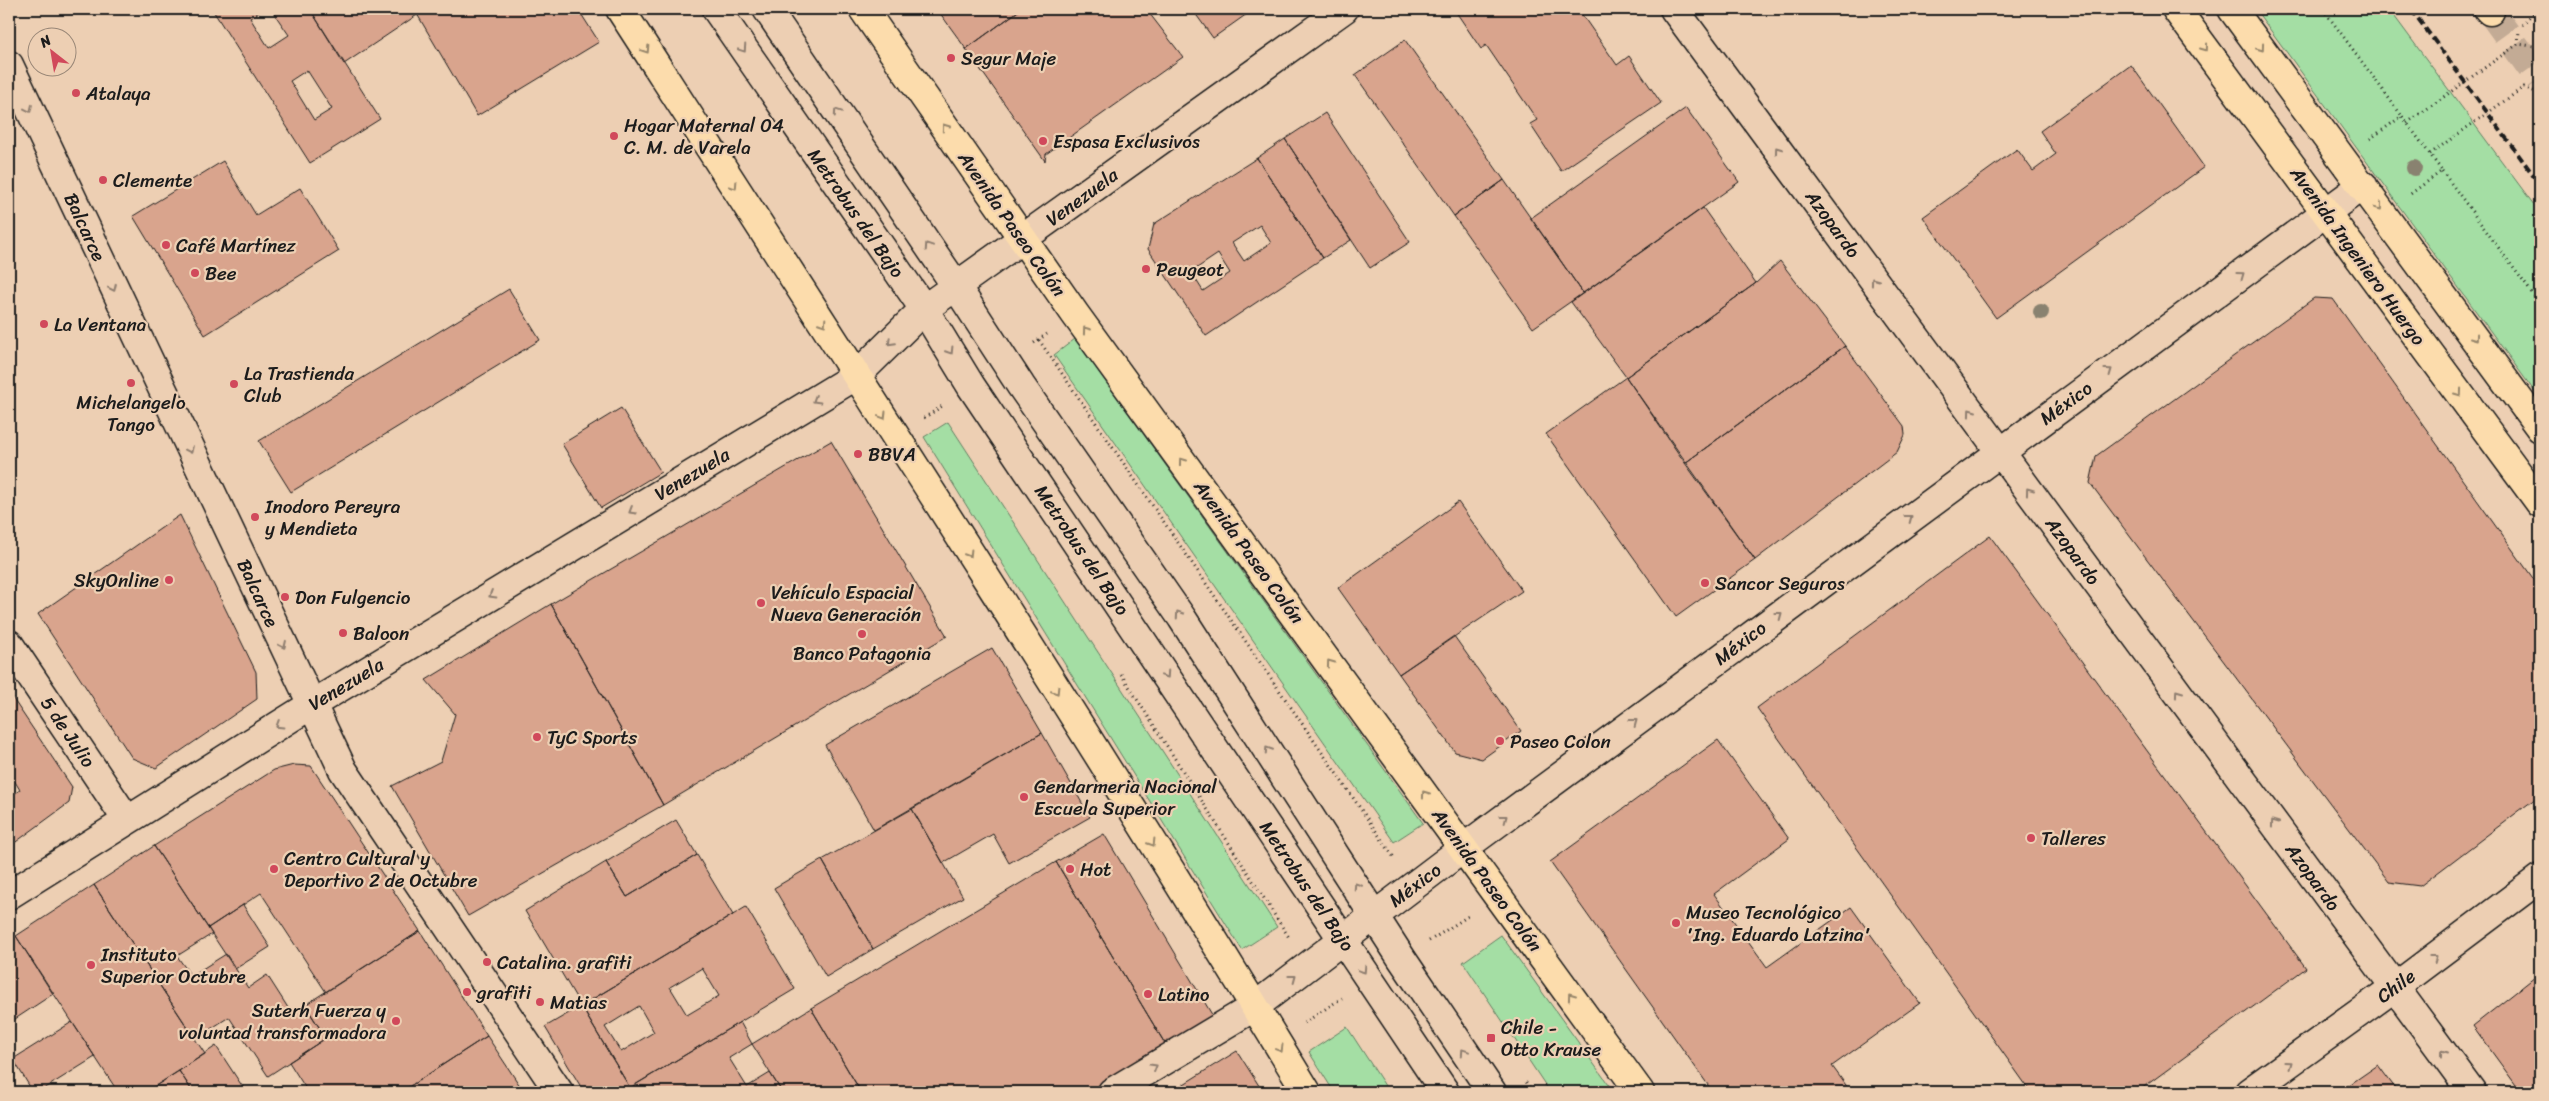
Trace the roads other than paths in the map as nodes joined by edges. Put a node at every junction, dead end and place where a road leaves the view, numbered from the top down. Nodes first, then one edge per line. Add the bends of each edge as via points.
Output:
1 (620, 9) edge
2 (716, 9) edge
3 (767, 9) edge
4 (863, 9) edge
5 (1344, 9) edge
6 (1674, 9) edge
7 (2176, 9) edge
8 (2232, 9) edge
9 (9, 65) edge
10 (2363, 185) junction
11 (2326, 212) junction
12 (1022, 239) junction
13 (956, 286) junction
14 (924, 309) junction
15 (857, 375) junction
16 (2540, 428) edge
17 (2000, 451) junction
18 (2540, 504) edge
19 (9, 644) edge
20 (311, 705) junction
21 (127, 820) junction
22 (1464, 848) junction
23 (2540, 878) edge
24 (9, 895) edge
25 (1375, 915) junction
26 (1344, 940) junction
27 (2395, 987) junction
28 (1254, 1008) junction
29 (559, 1092) edge
30 (1112, 1092) edge
31 (1307, 1092) edge
32 (1445, 1092) edge
33 (1492, 1092) edge
34 (1640, 1092) edge
35 (2249, 1092) edge
36 (2472, 1092) edge

1 -> 15 main road
2 -> 14 street, Metrobus del Bajo
13 -> 3 street
12 -> 4 main road, Avenida Paseo Colón
5 - 12 street, Venezuela
17 -> 6 street, Azopardo
7 -> 11 main road, Avenida Ingeniero Huergo
8 -> 10 main road
9 -> 20 street, Balcarce
10 - 11 street, México
10 -> 16 main road
17 -> 11 street, México
11 -> 18 main road, Avenida Ingeniero Huergo
12 - 13 street, Venezuela
22 -> 12 main road, Avenida Paseo Colón
13 - 14 street, Venezuela
25 -> 13 street via 1182,618 1020,386
14 -> 15 street, Venezuela
14 -> 26 street, Metrobus del Bajo via 971,386
15 -> 20 street, Venezuela
15 -> 28 main road
22 -> 17 street, México
27 -> 17 street, Azopardo
19 - 21 street, 5 de Julio
20 -> 21 street, Venezuela
20 - 29 street, Balcarce via 343,770
21 - 24 street, Venezuela
22 - 25 street, México
34 -> 22 main road, Avenida Paseo Colón
27 -> 23 street, Chile
25 - 26 street, México
33 -> 25 street
28 -> 26 street, México
26 -> 32 street, Metrobus del Bajo
35 -> 27 street, Chile
36 -> 27 street, Azopardo
30 -> 28 street, México
28 -> 31 main road

